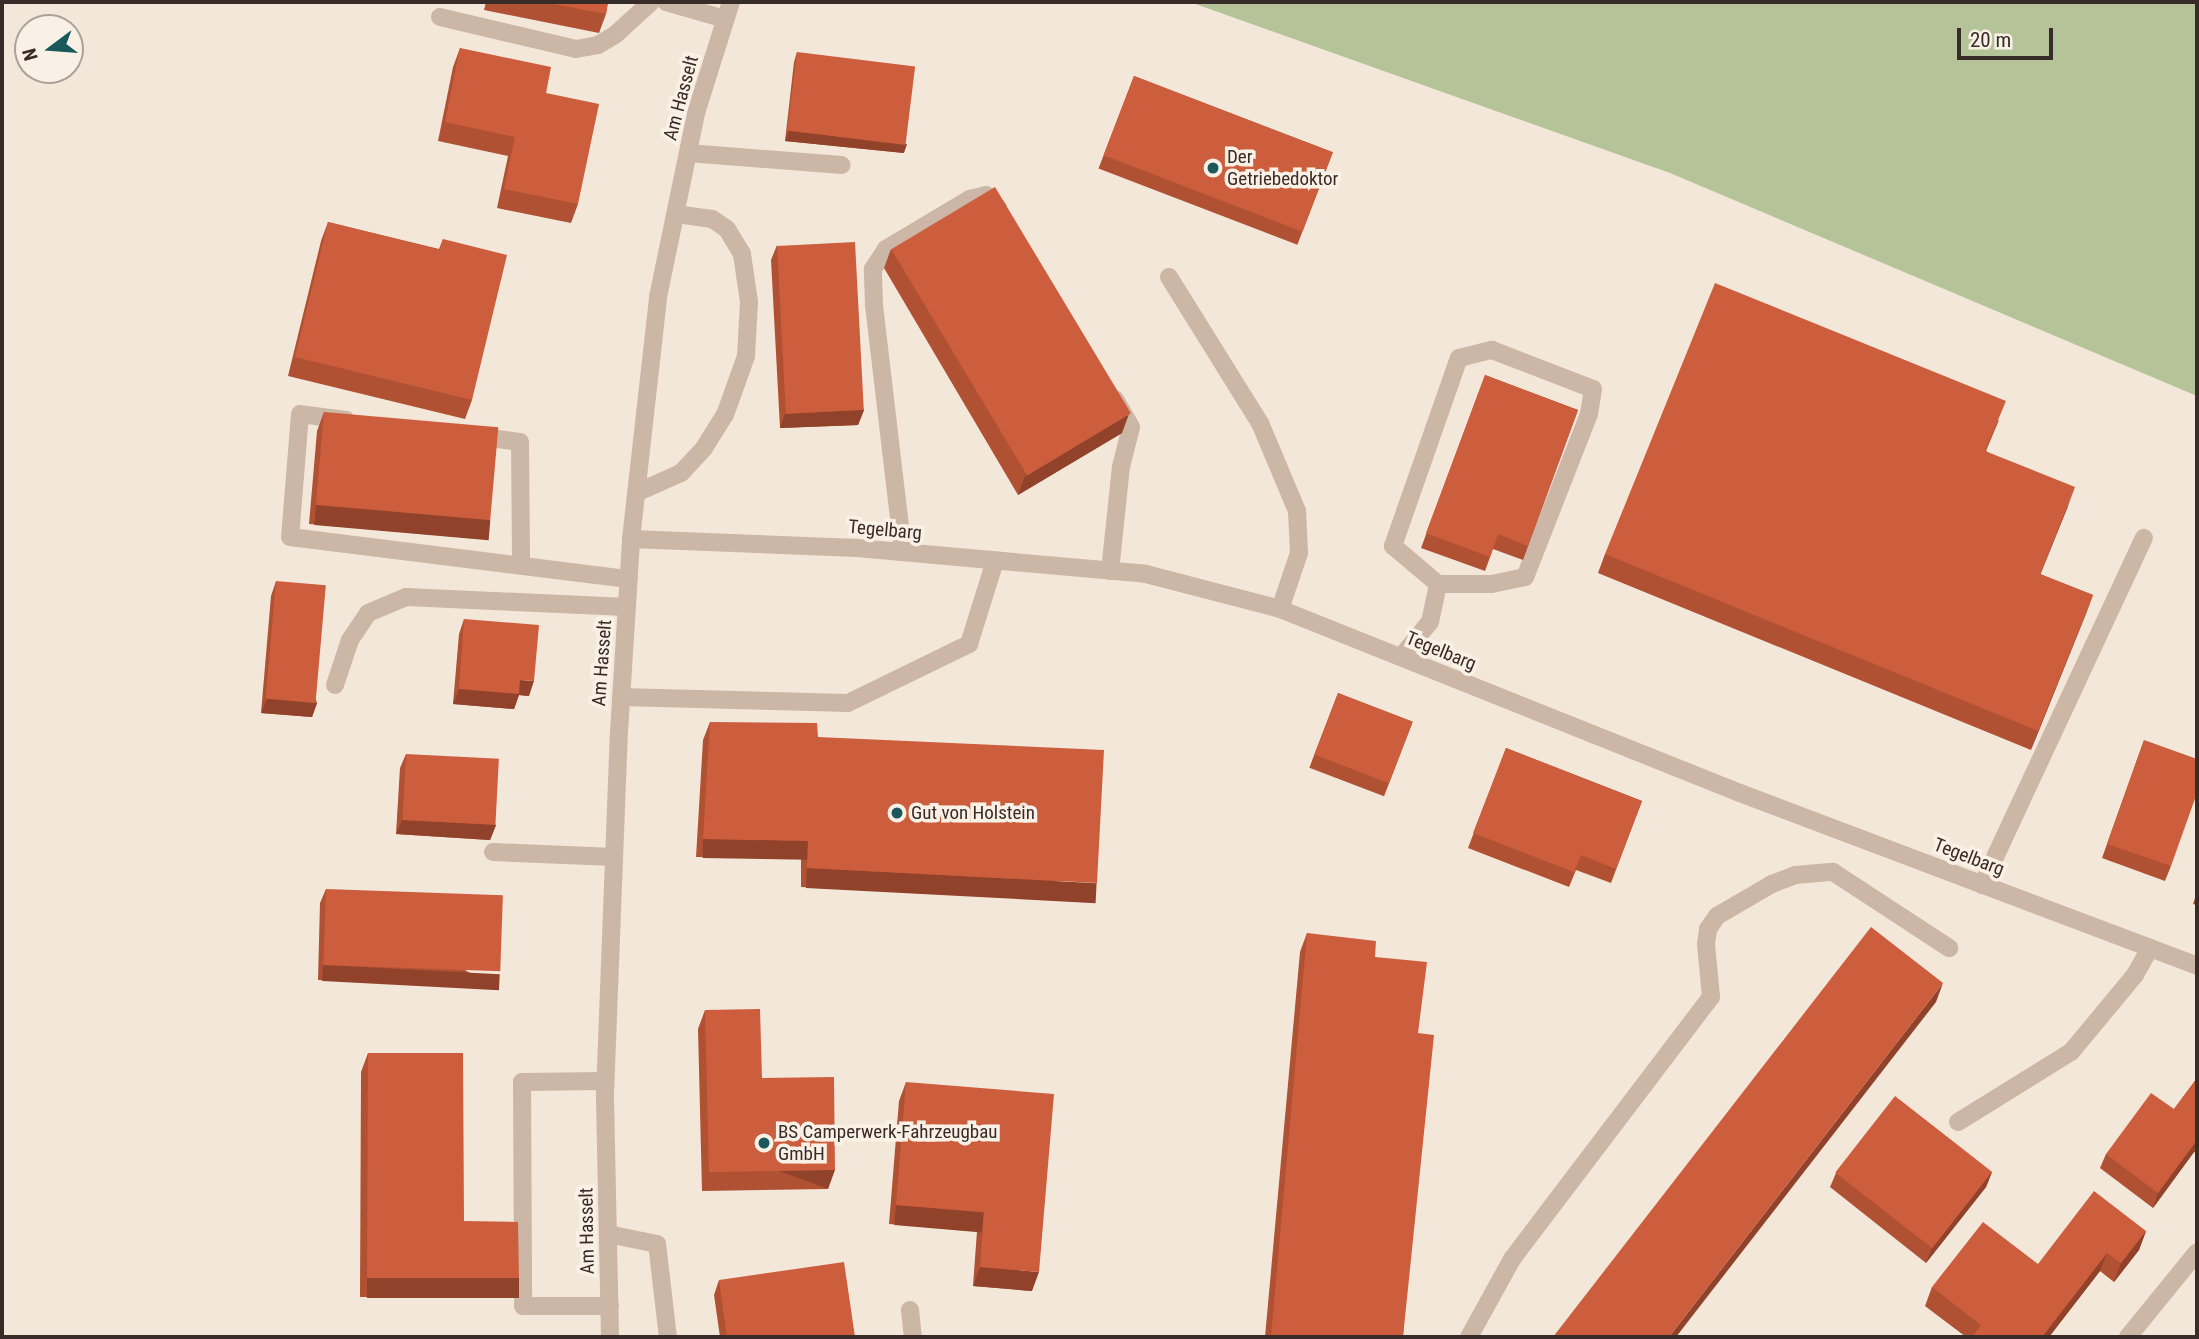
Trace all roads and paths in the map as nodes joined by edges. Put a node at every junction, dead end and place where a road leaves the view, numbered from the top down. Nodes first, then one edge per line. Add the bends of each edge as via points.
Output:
1 (651, 2) edge
2 (666, 2) edge
3 (731, 2) edge
4 (440, 18) dead end
5 (725, 19) junction
6 (688, 153) junction
7 (842, 165) dead end
8 (675, 214) junction
9 (1010, 228) edge
10 (1169, 277) dead end
11 (1103, 380) edge
12 (369, 423) edge
13 (451, 433) edge
14 (636, 493) junction
15 (2144, 538) dead end
16 (631, 539) junction
17 (903, 552) junction
18 (995, 561) junction
19 (521, 565) junction
20 (1110, 571) junction
21 (628, 579) junction
22 (1438, 584) junction
23 (627, 607) junction
24 (1280, 609) junction
25 (1401, 657) junction
26 (335, 685) dead end
27 (621, 697) junction
28 (493, 852) dead end
29 (614, 857) junction
30 (1982, 885) junction
31 (1949, 948) dead end
32 (2150, 948) junction
33 (2197, 967) edge
34 (605, 1082) junction
35 (1958, 1122) dead end
36 (608, 1234) junction
37 (2197, 1252) edge
38 (610, 1306) junction
39 (910, 1310) dead end
40 (610, 1337) edge
41 (668, 1337) edge
42 (913, 1337) edge
43 (1469, 1337) edge
44 (2128, 1337) edge

1 - 4 street via 616,34 598,45 576,49
2 - 5 street
3 - 5 street, Am Hasselt
5 - 6 street, Am Hasselt
6 - 7 street
6 - 8 street, Am Hasselt
8 - 14 street, Am Hasselt via 658,297
8 - 14 street via 712,219 727,229 742,254 749,302 746,356 724,415 704,448 681,473
9 - 17 street via 986,195 970,199 886,249 873,269
10 - 24 street via 1260,423 1297,511 1299,553
11 - 20 street via 1131,427 1121,467
12 - 19 street via 300,414 290,537
13 - 19 street via 520,442
14 - 16 street, Am Hasselt
15 - 30 street
16 - 17 street, Tegelbarg
16 - 21 street, Am Hasselt
17 - 18 street, Tegelbarg
18 - 20 street, Tegelbarg
18 - 27 street via 969,644 848,703
19 - 21 street
20 - 24 street, Tegelbarg via 1146,574
21 - 23 street, Am Hasselt
22 - 22 street via 1393,546 1458,358 1492,350 1593,389 1590,414 1525,577 1492,584
22 - 25 street via 1430,622
23 - 26 street via 406,597 368,614 350,640
23 - 27 street, Am Hasselt
24 - 25 street, Tegelbarg
25 - 30 street, Tegelbarg
27 - 29 street, Am Hasselt
28 - 29 street
29 - 34 street, Am Hasselt
30 - 32 street, Tegelbarg
31 - 43 street via 1833,872 1795,875 1717,916 1708,929 1706,944 1711,997 1512,1259
32 - 33 street, Tegelbarg
32 - 35 street via 2135,975 2071,1052
34 - 36 street, Am Hasselt
34 - 38 street via 522,1082 523,1306
36 - 38 street, Am Hasselt
36 - 41 street via 657,1244
37 - 44 street
38 - 40 street, Am Hasselt
39 - 42 street

